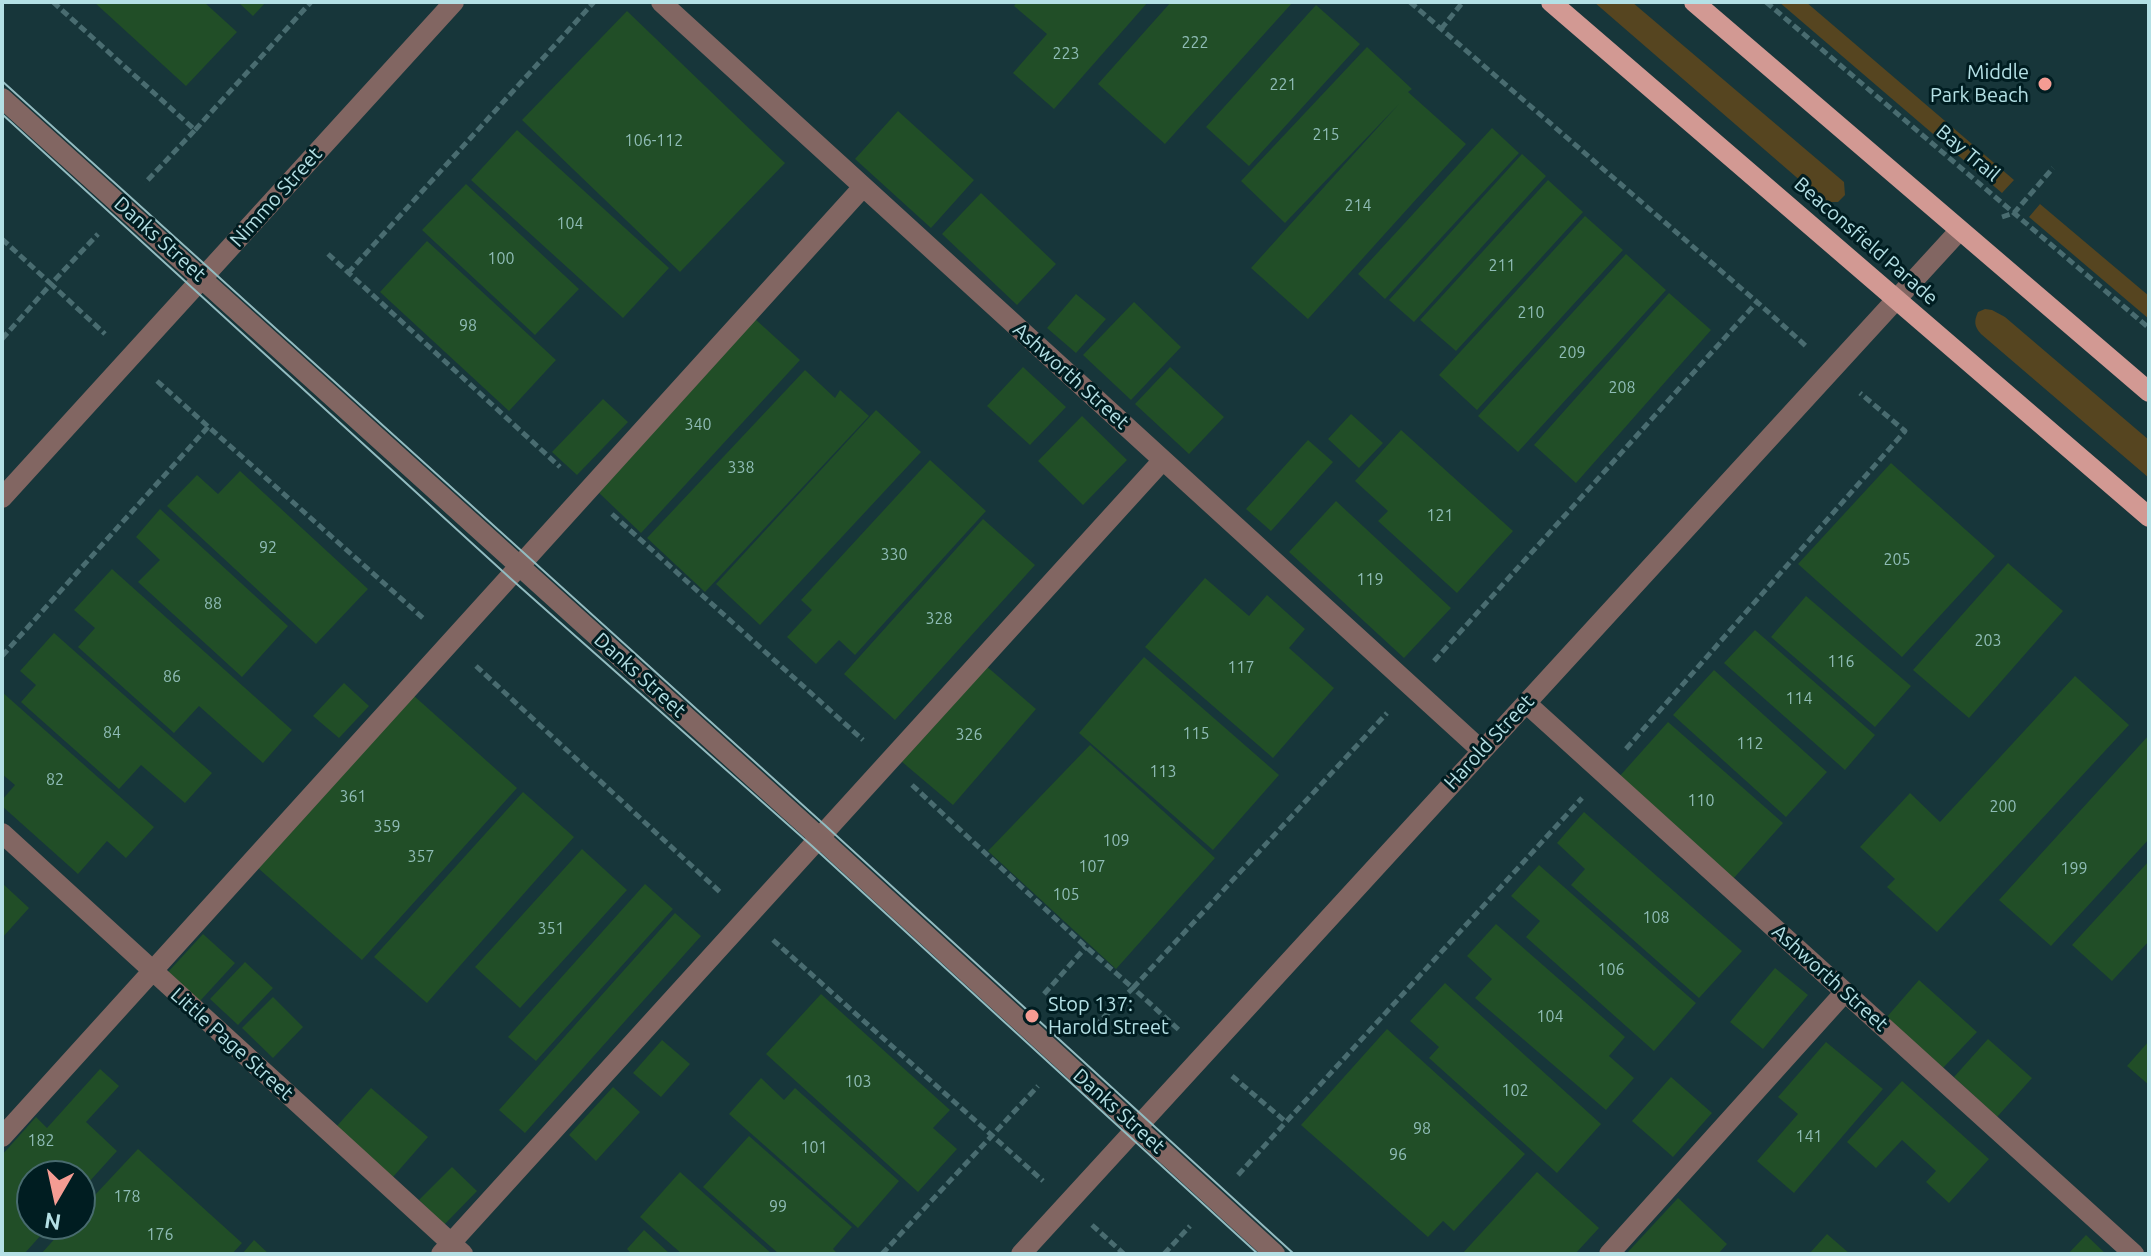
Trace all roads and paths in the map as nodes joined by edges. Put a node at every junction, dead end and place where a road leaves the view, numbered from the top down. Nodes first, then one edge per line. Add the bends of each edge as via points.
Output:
1 (311, 2) edge
2 (454, 2) edge
3 (594, 2) edge
4 (661, 2) edge
5 (1410, 2) edge
6 (1463, 2) edge
7 (1551, 2) edge
8 (1694, 2) edge
9 (1766, 2) edge
10 (1441, 29) junction
11 (2, 98) edge
12 (195, 130) dead end
13 (2053, 168) dead end
14 (863, 187) junction
15 (2014, 213) junction
16 (1959, 231) junction
17 (328, 254) dead end
18 (348, 273) junction
19 (203, 278) junction
20 (1898, 300) junction
21 (1757, 302) junction
22 (2149, 328) edge
23 (2, 339) edge
24 (130, 357) junction
25 (1834, 370) junction
26 (2149, 392) edge
27 (208, 427) junction
28 (1163, 460) junction
29 (587, 492) junction
30 (2, 498) edge
31 (2149, 517) edge
32 (520, 567) junction
33 (451, 643) junction
34 (2, 656) edge
35 (1411, 686) junction
36 (1526, 703) junction
37 (1481, 750) junction
38 (887, 761) junction
39 (1604, 773) junction
40 (2, 833) edge
41 (819, 837) junction
42 (747, 917) junction
43 (1086, 947) junction
44 (153, 971) junction
45 (1133, 988) junction
46 (1845, 992) junction
47 (1038, 1000) dead end
48 (1102, 1017) dead end
49 (1206, 1054) junction
50 (1137, 1127) junction
51 (2, 1137) edge
52 (451, 1250) edge
53 (882, 1254) edge
54 (1021, 1254) edge
55 (1275, 1254) edge
56 (1609, 1254) edge
57 (2134, 1254) edge

1 - 12 path
2 - 19 street, Nimmo Street
3 - 18 path
4 - 14 street, Ashworth Street
5 - 10 path
6 - 10 path
7 - 20 main road, Beaconsfield Parade
8 - 16 main road
9 - 15 path, Bay Trail
10 - 21 path
11 - 19 street, Danks Street
13 - 15 path
14 - 28 street, Ashworth Street
14 - 29 street
15 - 22 path, Bay Trail
16 - 20 street, Harold Street
16 - 26 main road
17 - 18 path
18 - 29 path
19 - 24 street, Nimmo Street
19 - 32 street, Danks Street
20 - 25 street, Harold Street
20 - 31 main road, Beaconsfield Parade
21 - 25 path
21 - 35 path
23 - 24 path via 51,284
24 - 27 path
24 - 30 street, Nimmo Street
25 - 36 street, Harold Street
25 - 39 path via 1905,431
27 - 33 path
27 - 34 path
28 - 35 street, Ashworth Street
28 - 38 street
29 - 32 street
29 - 38 path
32 - 33 street
32 - 41 street, Danks Street
33 - 42 path
33 - 44 street
35 - 37 street, Ashworth Street
35 - 45 path
36 - 37 street, Harold Street
36 - 39 street, Ashworth Street
37 - 49 street, Harold Street
38 - 41 street
38 - 43 path
39 - 46 street, Ashworth Street
39 - 49 path via 1286,1122
40 - 44 street, Little Page Street
41 - 42 street
41 - 50 street, Danks Street
42 - 52 street
42 - 53 path via 992,1136
43 - 45 path
43 - 47 path
44 - 51 street
44 - 52 street, Little Page Street
45 - 48 path
45 - 49 path
46 - 56 street
46 - 57 street, Ashworth Street
49 - 50 street, Harold Street
50 - 54 street, Harold Street
50 - 55 street, Danks Street

